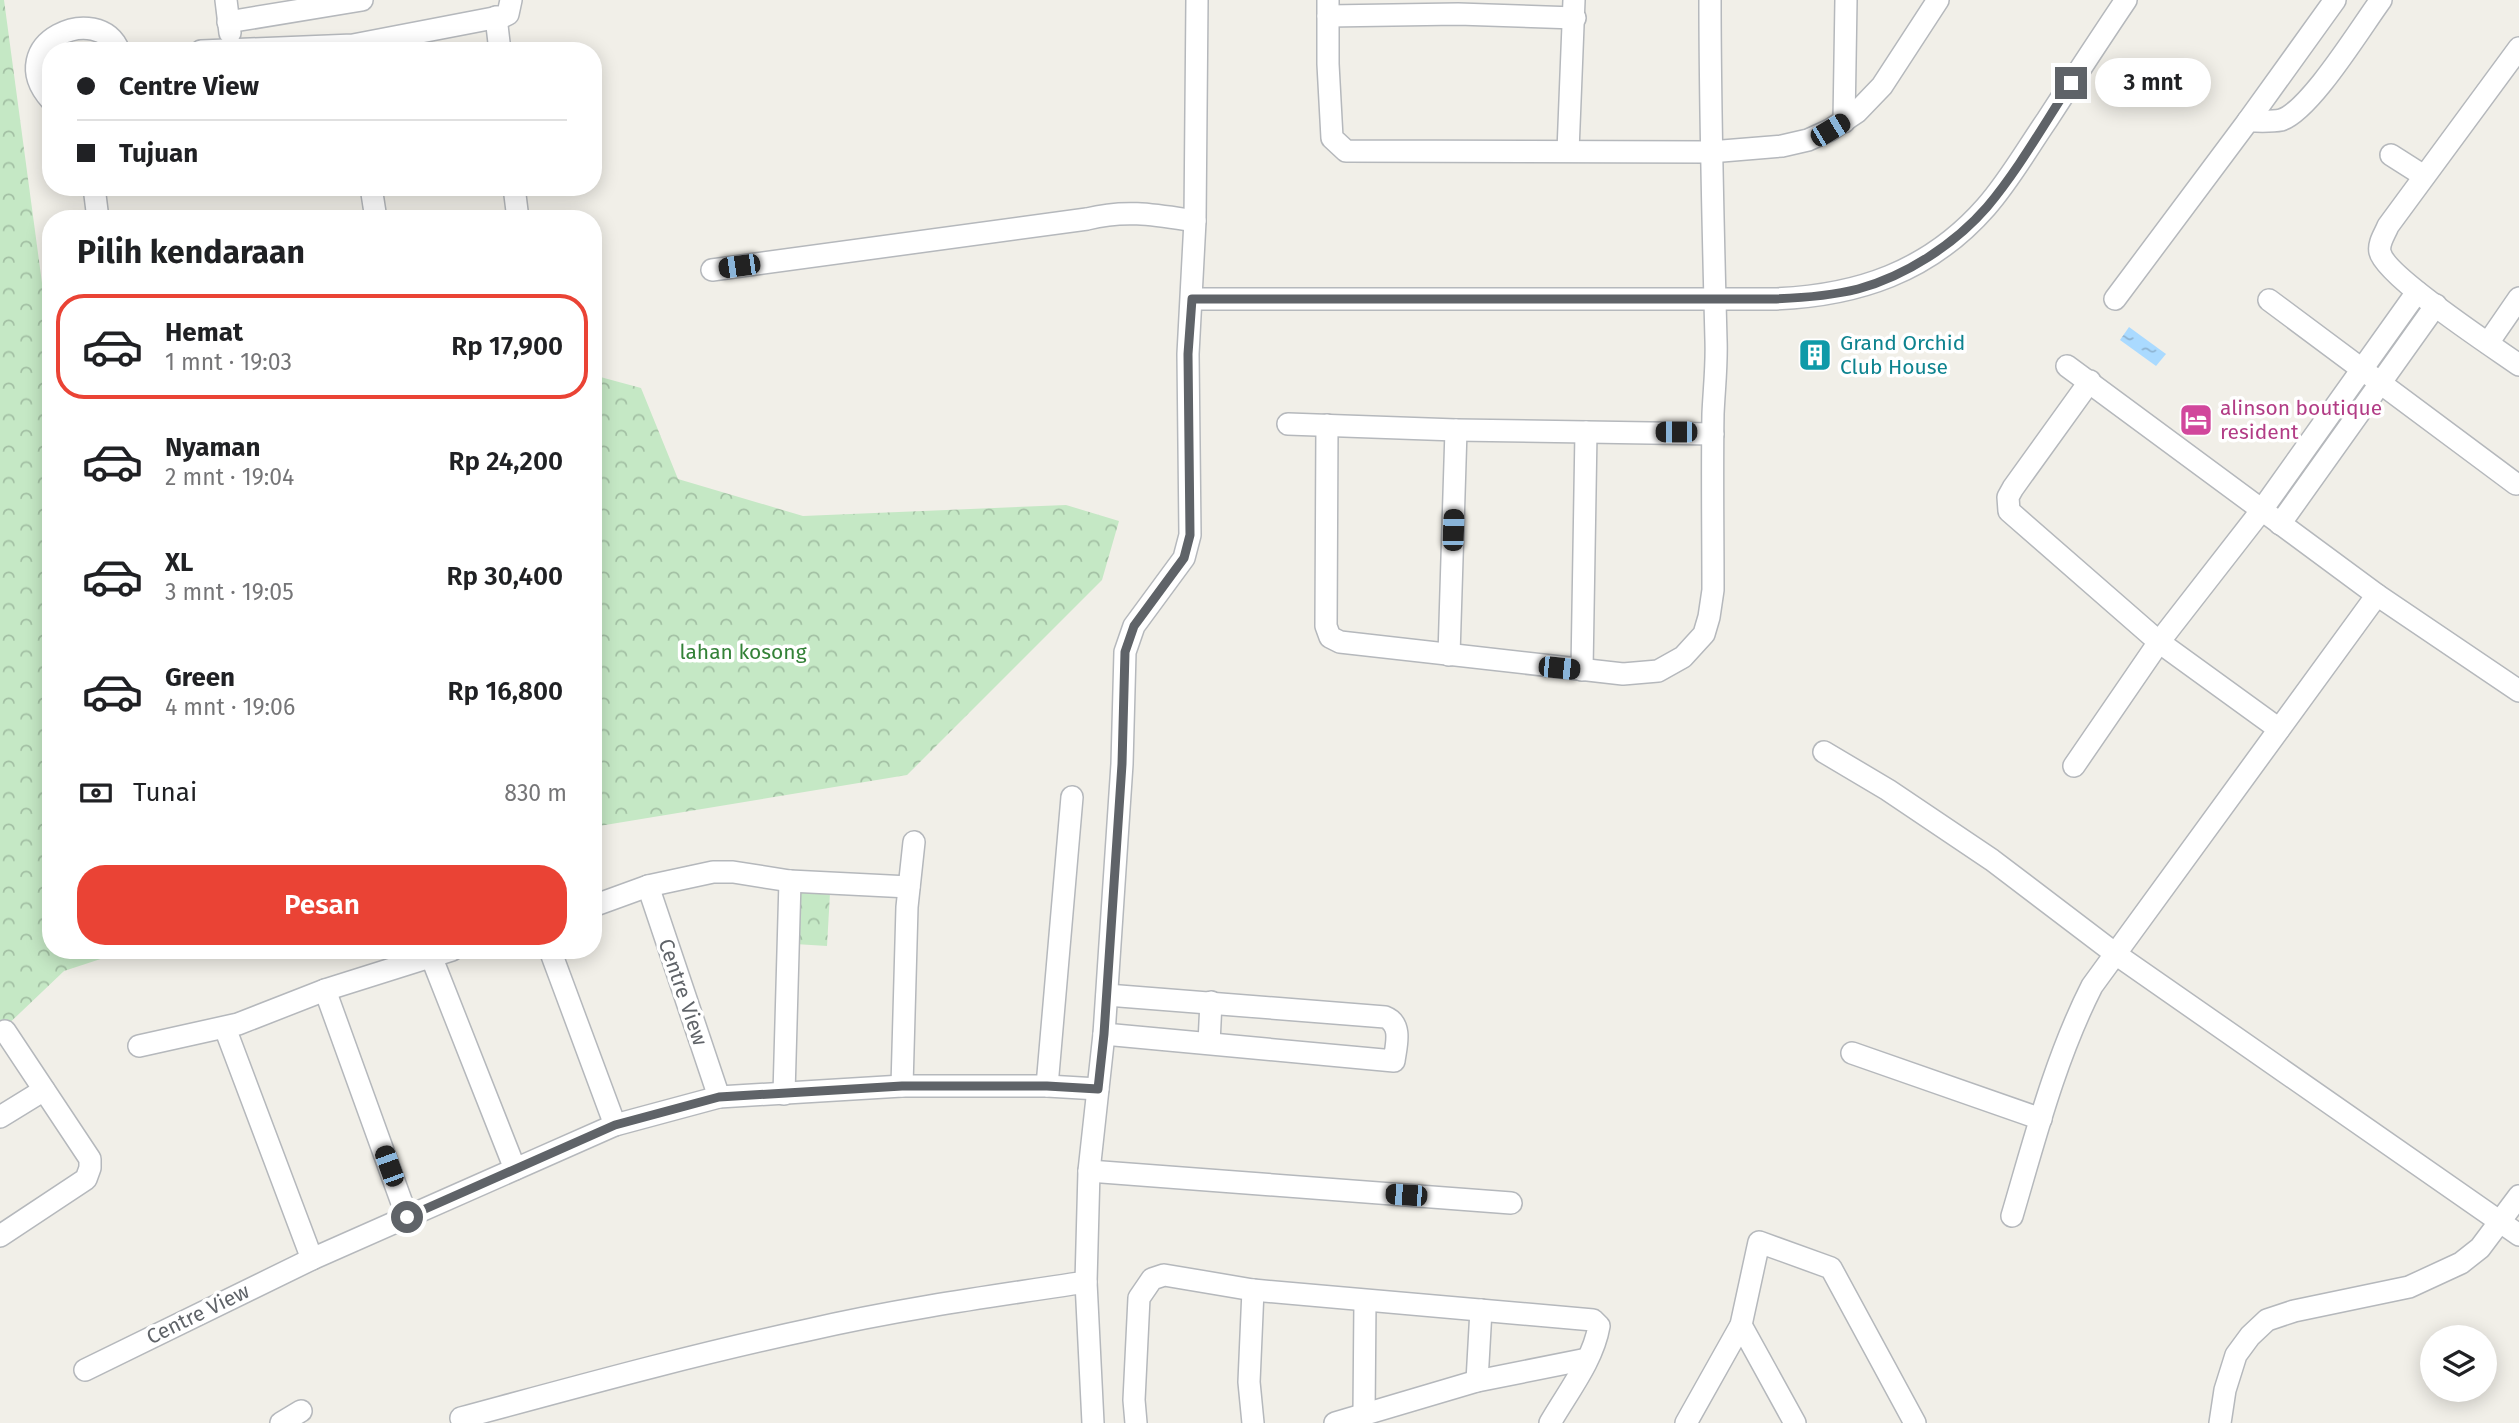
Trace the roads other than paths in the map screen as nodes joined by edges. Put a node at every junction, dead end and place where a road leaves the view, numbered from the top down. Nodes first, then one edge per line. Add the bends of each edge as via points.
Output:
1 (226, 0) edge
2 (362, 0) edge
3 (511, 0) edge
4 (1197, 0) edge
5 (1710, 0) edge
6 (1846, 0) edge
7 (1938, 0) edge
8 (2126, 0) edge
9 (2335, 0) edge
10 (2381, 0) edge
11 (1458, 7) edge
12 (1328, 8) edge
13 (1574, 9) edge
14 (496, 18) junction
15 (228, 22) junction
16 (116, 42) edge
17 (231, 42) edge
18 (382, 42) edge
19 (499, 42) edge
20 (2519, 48) edge
21 (42, 91) edge
22 (2248, 121) junction
23 (1844, 122) junction
24 (1569, 151) junction
25 (1710, 152) junction
26 (2391, 155) dead end
27 (2424, 176) junction
28 (1195, 220) junction
29 (712, 270) dead end
30 (2417, 292) junction
31 (2519, 298) edge
32 (1192, 299) junction
33 (2115, 299) dead end
34 (1714, 300) junction
35 (2269, 300) dead end
36 (2436, 305) junction
37 (2488, 343) junction
38 (2067, 366) dead end
39 (2519, 366) edge
40 (2362, 369) junction
41 (2090, 381) junction
42 (2381, 383) junction
43 (1288, 424) dead end
44 (1327, 425) junction
45 (1457, 430) junction
46 (1586, 432) junction
47 (1713, 433) junction
48 (2516, 484) dead end
49 (2261, 511) junction
50 (2280, 524) junction
51 (2377, 595) junction
52 (2159, 642) junction
53 (1449, 655) junction
54 (1582, 670) junction
55 (2519, 691) edge
56 (2279, 729) junction
57 (1824, 751) dead end
58 (2074, 766) dead end
59 (1072, 797) dead end
60 (914, 842) dead end
61 (790, 881) junction
62 (648, 886) junction
63 (909, 887) junction
64 (602, 903) edge
65 (2117, 955) junction
66 (423, 959) edge
67 (444, 959) edge
68 (553, 959) edge
69 (326, 990) junction
70 (1107, 995) junction
71 (1211, 1002) junction
72 (225, 1028) junction
73 (5, 1031) dead end
74 (1104, 1034) junction
75 (1209, 1043) junction
76 (139, 1046) dead end
77 (1852, 1053) dead end
78 (902, 1086) junction
79 (1047, 1086) junction
80 (1098, 1089) junction
81 (44, 1090) junction
82 (784, 1094) junction
83 (719, 1097) junction
84 (0, 1117) edge
85 (2041, 1119) junction
86 (615, 1125) junction
87 (514, 1169) junction
88 (1089, 1171) junction
89 (2519, 1196) edge
90 (1511, 1203) dead end
91 (2012, 1216) dead end
92 (407, 1217) junction
93 (2500, 1222) junction
94 (2519, 1235) edge
95 (0, 1236) edge
96 (312, 1259) junction
97 (1086, 1283) junction
98 (1253, 1290) junction
99 (1365, 1301) junction
100 (1481, 1310) junction
101 (1741, 1325) junction
102 (1587, 1359) junction
103 (85, 1370) dead end
104 (1477, 1381) junction
105 (301, 1411) dead end
106 (1364, 1414) junction
107 (461, 1418) dead end
108 (281, 1423) edge
109 (1093, 1423) edge
110 (1136, 1423) edge
111 (1254, 1423) edge
112 (1335, 1423) edge
113 (1550, 1423) edge
114 (1686, 1423) edge
115 (1795, 1423) edge
116 (1915, 1423) edge
117 (2220, 1423) edge

1 - 15 street
2 - 15 street
3 - 14 street via 508,14
4 - 28 street
5 - 25 street
6 - 23 street
7 - 23 street via 1882,86
8 - 34 street via 2011,174 1961,233 1910,267 1860,289 1812,298
9 - 22 street
10 - 22 street via 2295,113 2280,120
11 - 12 street
11 - 13 street
12 - 24 street via 1332,138 1346,151
13 - 24 street
14 - 18 street
14 - 19 street
15 - 17 street
16 - 21 street via 101,22 88,15 58,16 45,24 29,49 28,64
20 - 27 street
22 - 33 street
23 - 25 street via 1808,140 1782,146
24 - 25 street
25 - 34 street
26 - 27 street
27 - 30 street via 2388,226 2380,252 2388,266
28 - 29 street via 1132,212 1109,214
28 - 32 street
30 - 36 street
30 - 40 street
31 - 37 street
32 - 34 street
32 - 70 street via 1188,354 1190,535 1184,558 1134,626 1125,652
34 - 47 street
35 - 40 street
36 - 37 street
36 - 42 street
37 - 39 street
38 - 41 street
40 - 42 street
40 - 49 street
41 - 49 street
41 - 52 street via 2007,503 2010,511
42 - 48 street
42 - 50 street
43 - 44 street
44 - 45 street
44 - 53 street via 1326,626 1331,637 1340,642
45 - 46 street
45 - 53 street
46 - 47 street
46 - 54 street
47 - 54 street via 1713,590 1704,634 1683,657 1658,671
49 - 50 street
49 - 52 street
50 - 51 street
51 - 55 street
51 - 56 street
52 - 56 street
52 - 58 street
53 - 54 street
56 - 65 street
57 - 65 street via 1993,860
59 - 79 street
60 - 63 street
61 - 62 street via 713,872
61 - 63 street
61 - 82 street
62 - 64 street
62 - 83 street, Centre View
63 - 78 street
65 - 85 street via 2092,986 2075,1019
65 - 93 street
66 - 69 street
67 - 87 street
68 - 86 street
69 - 72 street
69 - 92 street
70 - 71 street
70 - 74 street
71 - 75 street
71 - 75 street via 1385,1017 1395,1025 1397,1040 1394,1061
72 - 76 street
72 - 96 street
73 - 81 street
74 - 75 street
74 - 80 street
77 - 85 street
78 - 79 street, Centre View
78 - 82 street, Centre View
79 - 80 street, Centre View
80 - 88 street
81 - 84 street
81 - 95 street via 90,1159 90,1168 86,1179
82 - 83 street, Centre View
83 - 86 street, Centre View
85 - 91 street
86 - 87 street, Centre View
87 - 92 street, Centre View
88 - 90 street
88 - 97 street
89 - 93 street
92 - 96 street, Centre View
93 - 94 street
93 - 117 street via 2461,1263 2409,1287 2267,1320 2236,1355
96 - 103 street, Centre View
97 - 107 street via 810,1329
97 - 109 street
98 - 99 street
98 - 110 street via 1164,1275 1144,1288 1139,1298
98 - 111 street via 1249,1382
99 - 100 street
99 - 106 street
100 - 102 street via 1593,1320 1599,1331
100 - 104 street
101 - 114 street
101 - 115 street
101 - 116 street via 1759,1242 1831,1268
102 - 104 street
102 - 113 street
104 - 106 street
105 - 108 street
106 - 112 street

